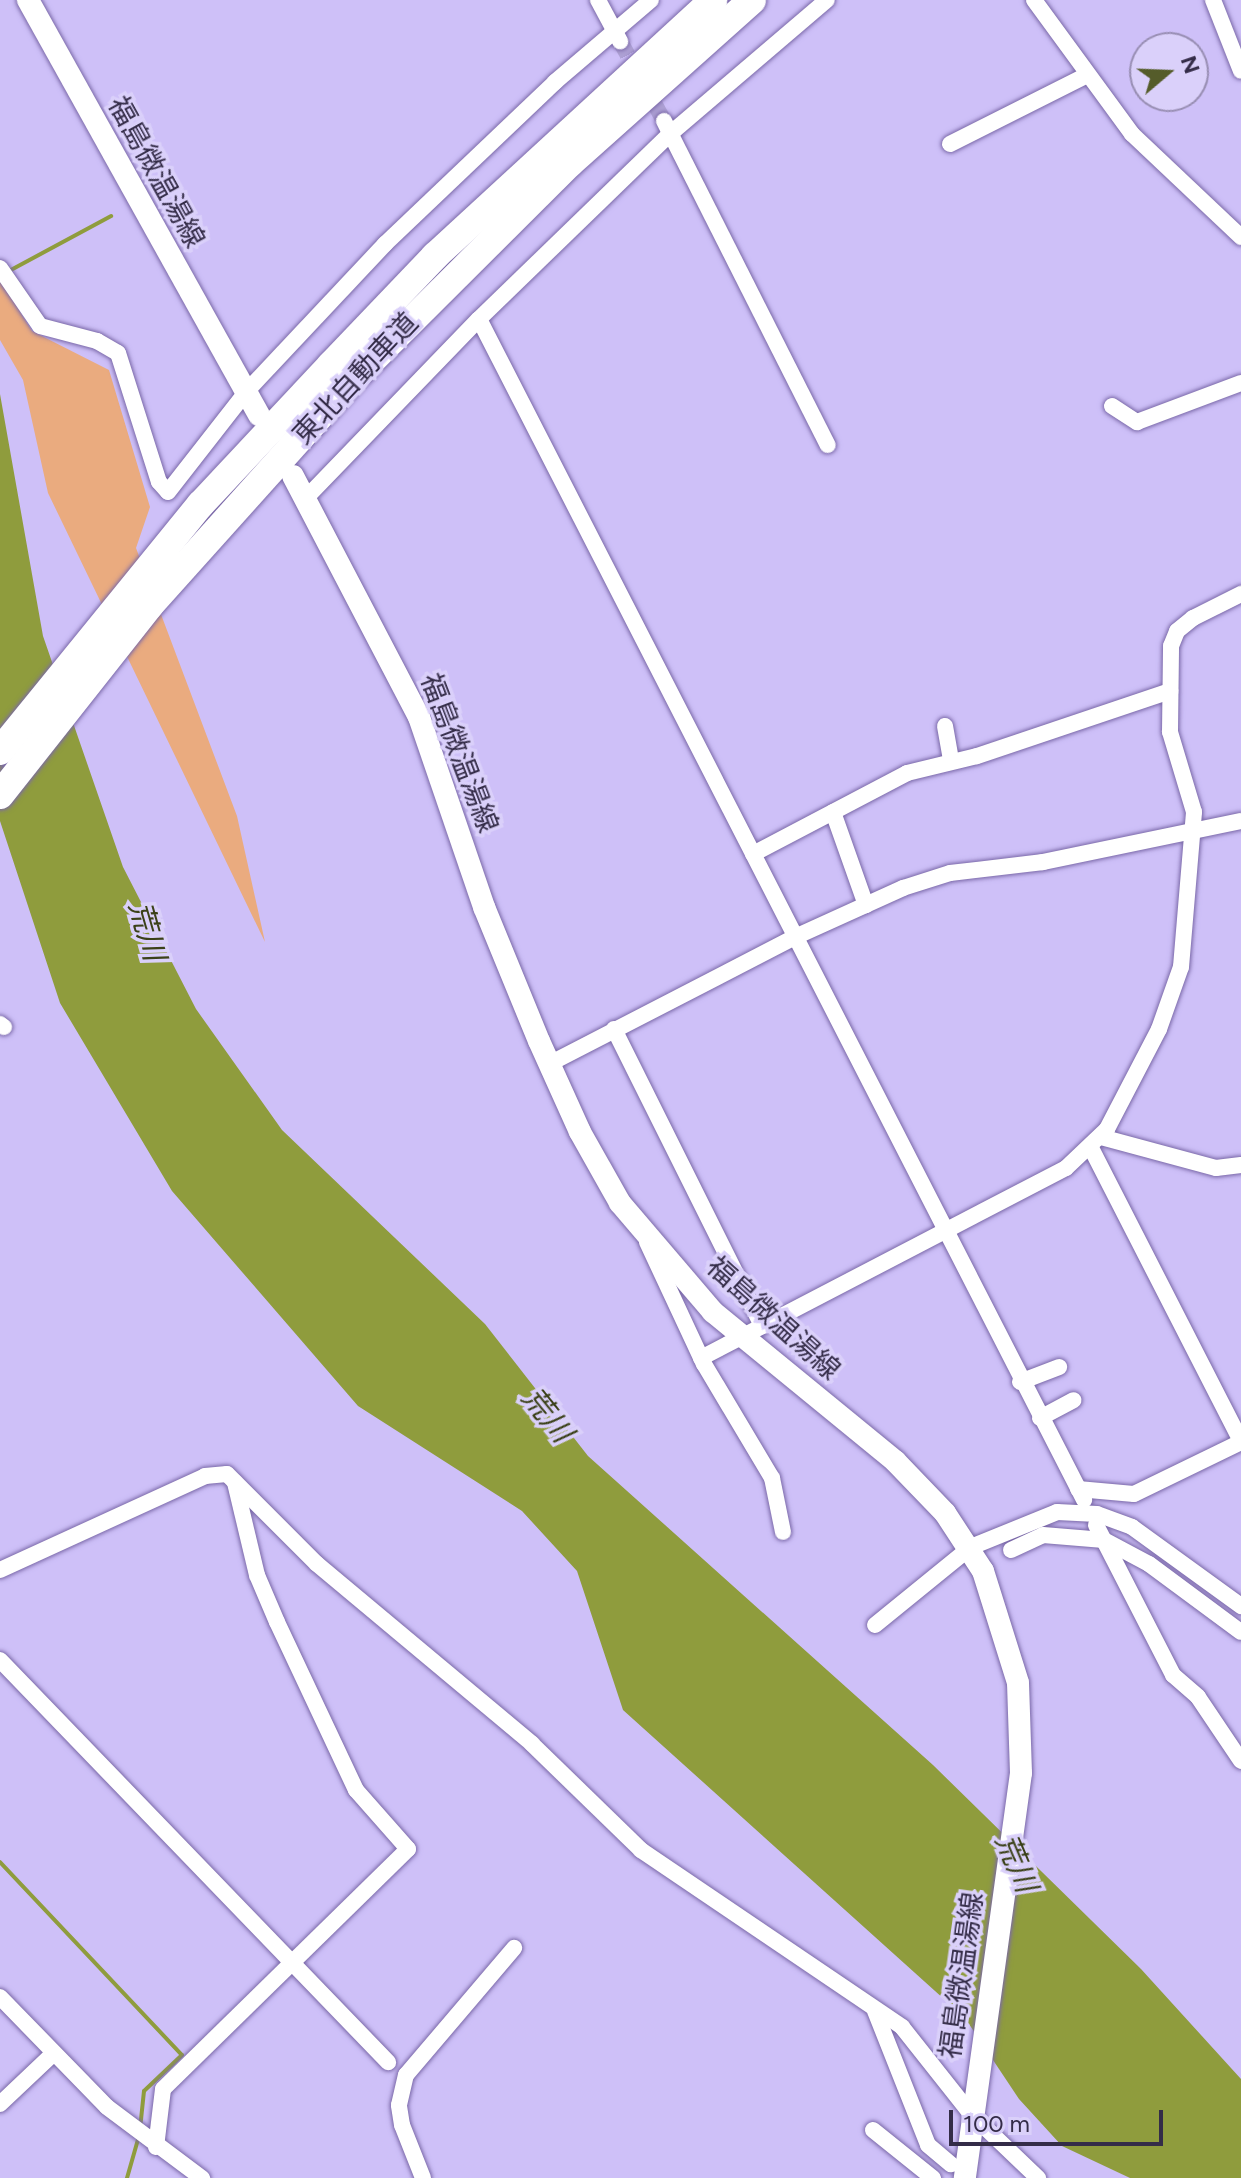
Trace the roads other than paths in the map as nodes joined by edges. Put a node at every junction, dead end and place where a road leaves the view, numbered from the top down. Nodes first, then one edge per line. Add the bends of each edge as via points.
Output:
1 (28, 0) edge
2 (598, 0) edge
3 (651, 0) edge
4 (713, 0) edge
5 (752, 0) edge
6 (827, 0) edge
7 (1034, 0) edge
8 (1213, 0) edge
9 (617, 35) junction
10 (1241, 71) edge
11 (1087, 75) junction
12 (667, 128) junction
13 (950, 144) dead end
14 (1241, 237) edge
15 (0, 268) edge
16 (479, 319) junction
17 (1241, 383) edge
18 (246, 392) junction
19 (1112, 406) dead end
20 (259, 415) dead end
21 (828, 445) dead end
22 (293, 476) dead end
23 (305, 499) junction
24 (210, 514) junction
25 (1241, 594) edge
26 (1170, 691) junction
27 (945, 726) dead end
28 (0, 751) edge
29 (951, 761) junction
30 (0, 795) edge
31 (833, 812) junction
32 (1241, 821) edge
33 (1195, 833) junction
34 (753, 854) junction
35 (866, 905) junction
36 (795, 937) junction
37 (614, 1029) junction
38 (549, 1064) junction
39 (1096, 1142) junction
40 (1241, 1165) edge
41 (948, 1230) junction
42 (642, 1232) junction
43 (752, 1331) junction
44 (701, 1358) junction
45 (1059, 1367) dead end
46 (1020, 1382) junction
47 (1074, 1400) dead end
48 (1040, 1418) junction
49 (1241, 1441) edge
50 (235, 1483) junction
51 (783, 1532) dead end
52 (1100, 1533) junction
53 (971, 1547) junction
54 (1011, 1550) dead end
55 (0, 1570) edge
56 (1241, 1606) edge
57 (875, 1625) dead end
58 (1241, 1632) edge
59 (0, 1660) edge
60 (1241, 1761) edge
61 (514, 1948) dead end
62 (293, 1965) junction
63 (0, 1997) edge
64 (872, 2006) junction
65 (54, 2053) junction
66 (388, 2062) dead end
67 (0, 2104) edge
68 (971, 2114) junction
69 (873, 2130) dead end
70 (156, 2147) junction
71 (958, 2171) edge
72 (202, 2178) edge
73 (423, 2178) edge
74 (933, 2178) edge
75 (1038, 2178) edge

1 - 18 main road, 福島微温湯線
2 - 9 street
3 - 9 street
4 - 24 highway, 東北自動車道 via 435,256
5 - 24 highway, 東北自動車道 via 672,67 454,273
6 - 12 street
7 - 11 street
8 - 10 street
9 - 18 street via 385,244
11 - 13 street
11 - 14 street via 1170,175
12 - 16 street
12 - 21 street
15 - 18 street via 40,326 97,341 118,353 159,482 168,492
16 - 23 street
16 - 34 street
17 - 19 street via 1137,422
18 - 20 main road, 福島微温湯線
22 - 23 main road, 福島微温湯線
23 - 38 main road, 福島微温湯線 via 419,717 484,907
24 - 28 highway, 東北自動車道
24 - 30 highway, 東北自動車道
25 - 26 street via 1177,631
26 - 29 street
26 - 33 street via 1170,732 1194,812
27 - 29 street
29 - 31 street via 907,773
31 - 34 street
31 - 35 street
32 - 33 street
33 - 35 street via 1002,869 950,873
33 - 39 street via 1181,967 1171,1003 1125,1100
34 - 36 street
35 - 36 street
36 - 37 street
36 - 41 street
37 - 38 street
37 - 43 street
38 - 42 main road, 福島微温湯線 via 580,1132
39 - 40 street via 1216,1168
39 - 41 street via 1066,1168
39 - 49 street
41 - 43 street
41 - 46 street
42 - 43 main road, 福島微温湯線 via 713,1312
42 - 44 street
43 - 44 street
43 - 53 main road, 福島微温湯線 via 895,1461
44 - 51 street via 772,1478
45 - 46 street
46 - 48 street
47 - 48 street
48 - 49 street via 1081,1495 1134,1494
50 - 55 street via 227,1474 205,1476
50 - 62 street via 257,1575 356,1790 408,1849
50 - 64 street via 317,1564 532,1744 641,1850
52 - 54 street via 1043,1535
52 - 58 street
52 - 60 street via 1173,1675 1198,1697
53 - 56 street via 1044,1514 1097,1514 1154,1540
53 - 57 street
53 - 68 main road, 福島微温湯線 via 999,1614 1018,1683 1021,1773
59 - 62 street
61 - 73 street via 406,2075 399,2105 402,2125
62 - 66 street
62 - 70 street via 163,2089
63 - 65 street
64 - 68 street via 902,2027
64 - 71 street via 928,2145
65 - 67 street
65 - 70 street
68 - 71 main road, 福島微温湯線
68 - 75 street
69 - 74 street
70 - 72 street

